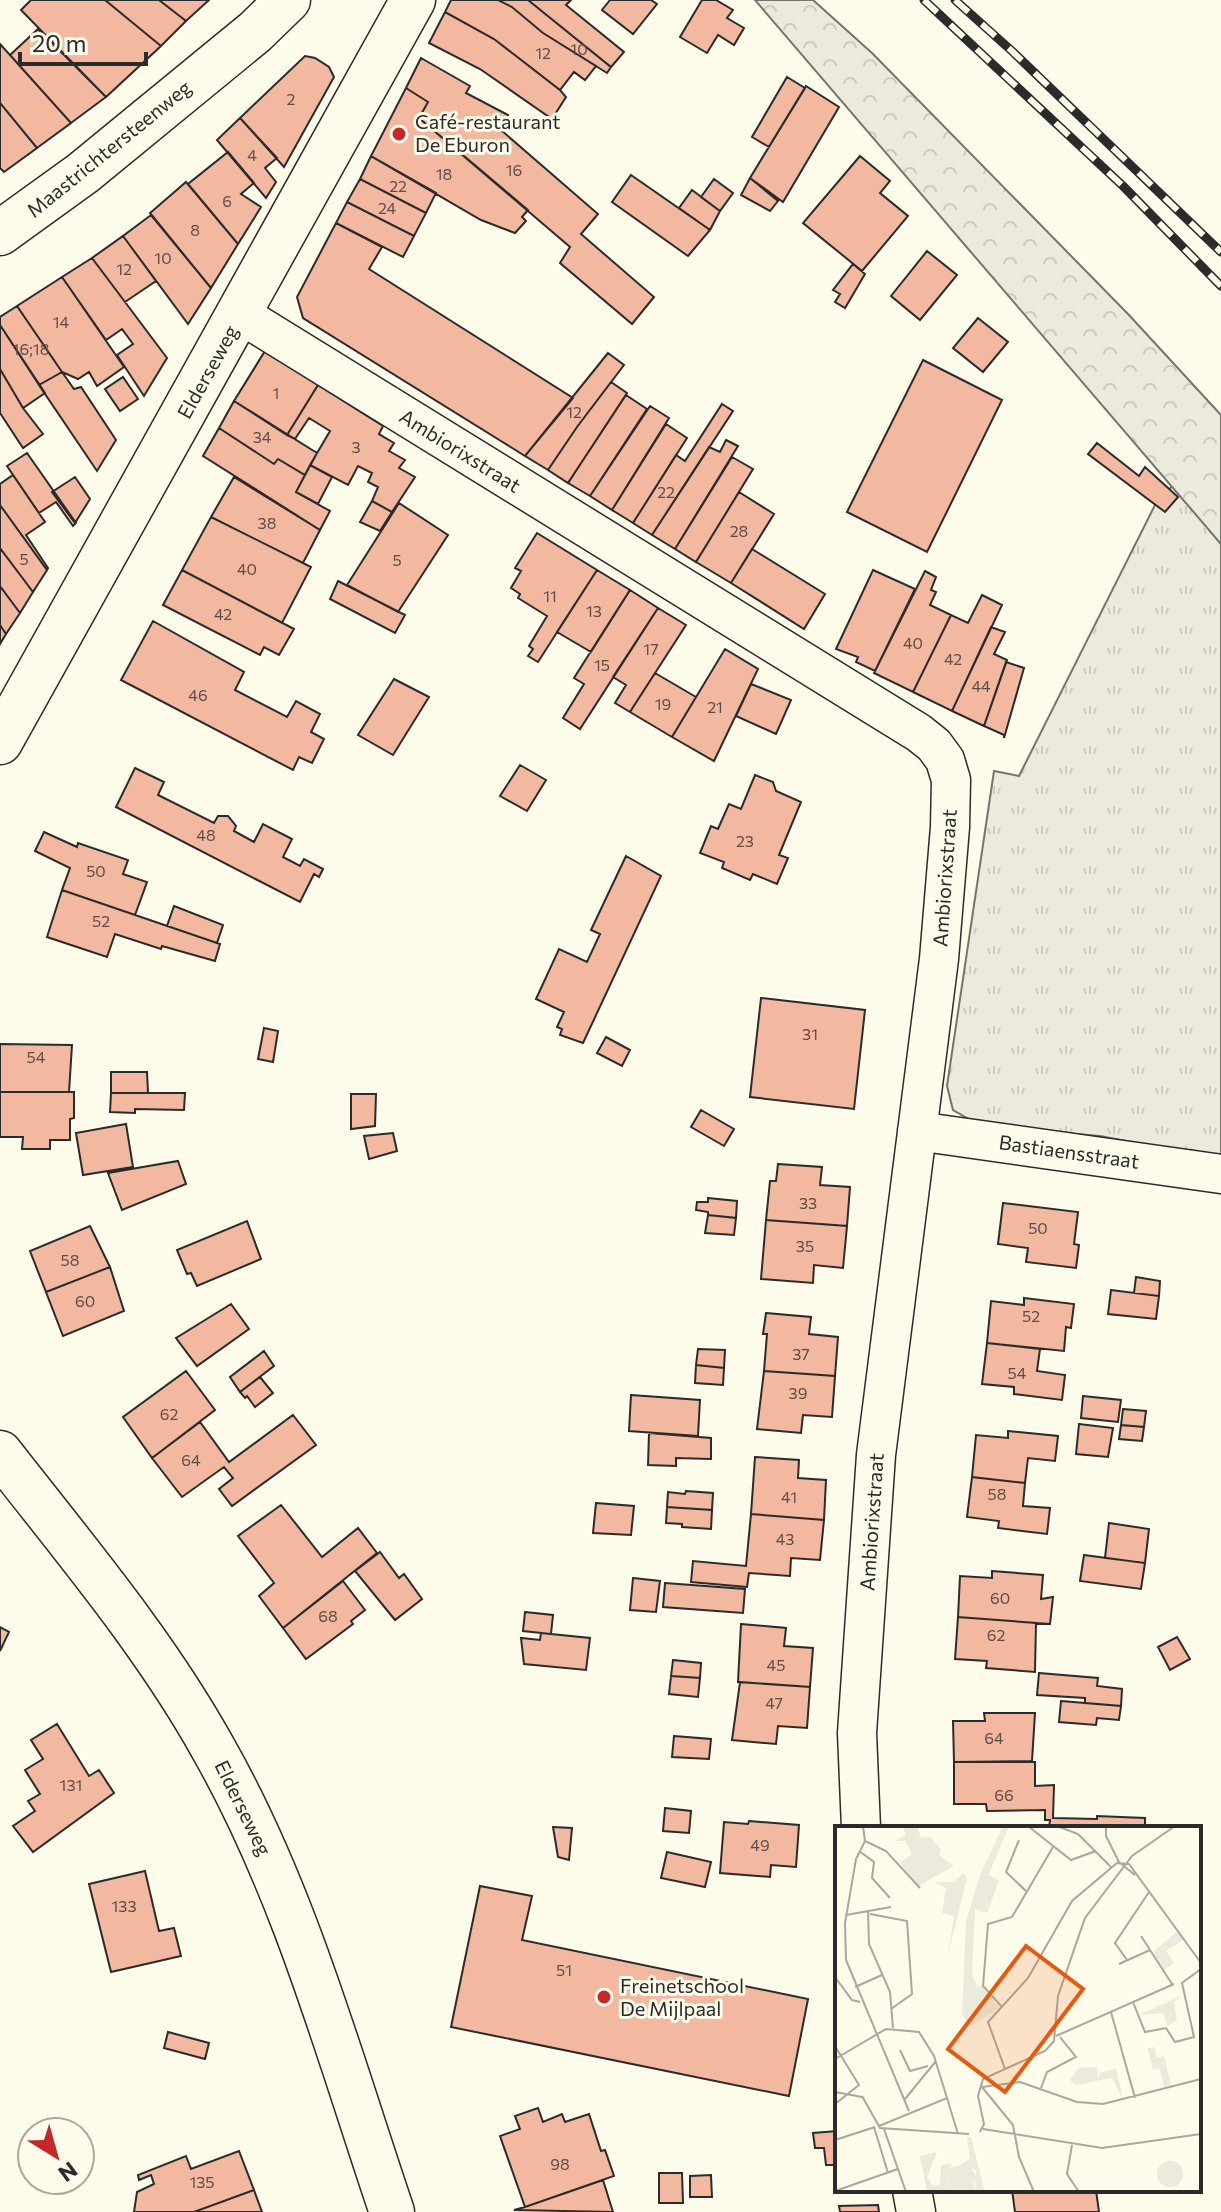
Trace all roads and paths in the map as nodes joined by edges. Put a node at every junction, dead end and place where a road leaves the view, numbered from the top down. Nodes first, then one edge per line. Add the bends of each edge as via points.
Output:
1 (288, 0) edge
2 (413, 0) edge
3 (0, 233) edge
4 (240, 314) junction
5 (0, 742) edge
6 (917, 1131) junction
7 (1221, 1174) edge
8 (0, 1453) edge
9 (861, 1826) edge
10 (912, 2192) edge
11 (392, 2212) edge
12 (916, 2212) edge

1 - 3 main road, Maastrichtersteenweg via 83,173
2 - 4 main road, Elderseweg
4 - 5 main road, Elderseweg
4 - 6 street, Ambiorixstraat via 934,745 951,780 950,827
6 - 7 street, Bastiaensstraat
6 - 9 street, Ambiorixstraat via 876,1455 857,1733
8 - 11 main road, Elderseweg via 153,1652 214,1748 291,1915
10 - 12 street

